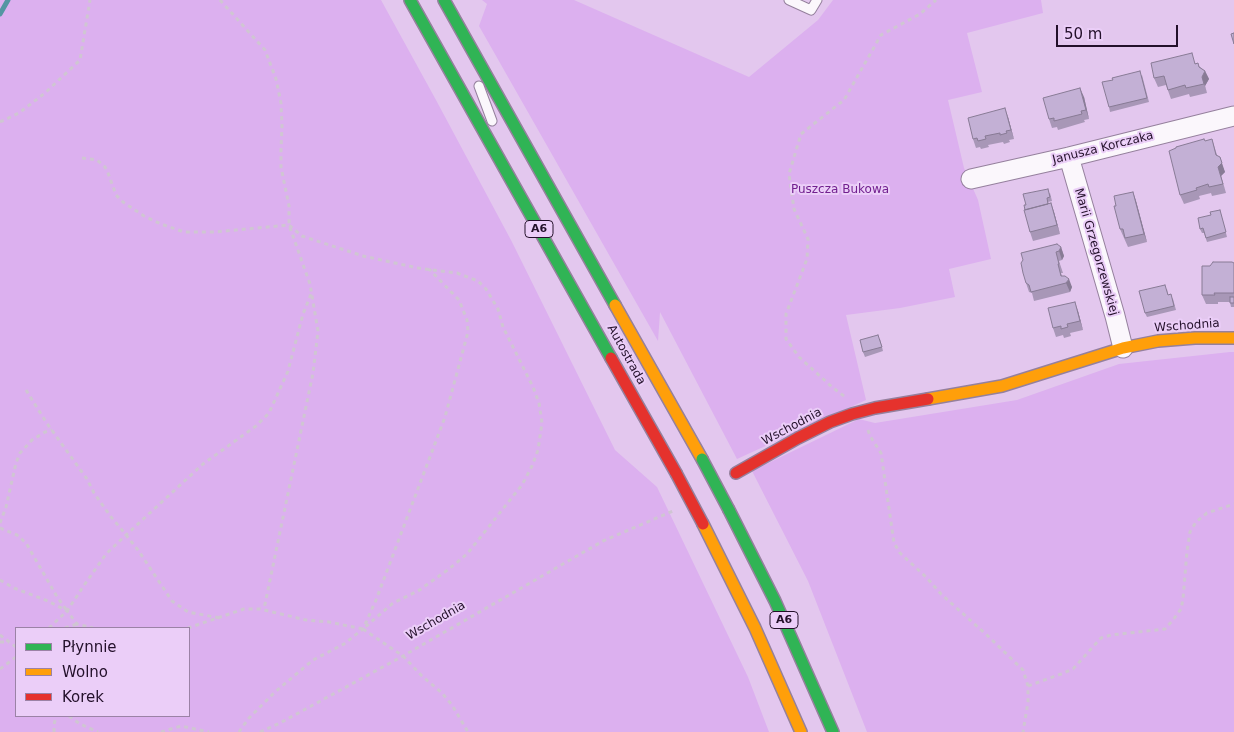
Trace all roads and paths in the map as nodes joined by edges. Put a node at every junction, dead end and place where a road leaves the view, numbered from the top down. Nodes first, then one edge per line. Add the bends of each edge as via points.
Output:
1 (90, 0) edge
2 (220, 0) edge
3 (410, 0) edge
4 (444, 0) edge
5 (789, 0) edge
6 (817, 0) edge
7 (936, 0) edge
8 (454, 18) junction
9 (430, 36) junction
10 (461, 73) dead end
11 (473, 88) dead end
12 (485, 103) junction
13 (1234, 116) edge
14 (0, 122) edge
15 (496, 131) dead end
16 (499, 140) dead end
17 (1069, 157) junction
18 (82, 158) dead end
19 (539, 170) junction
20 (971, 179) dead end
21 (520, 196) junction
22 (289, 225) junction
23 (430, 269) junction
24 (312, 293) junction
25 (1234, 338) edge
26 (1123, 348) junction
27 (26, 390) dead end
28 (846, 398) dead end
29 (868, 428) dead end
30 (52, 430) junction
31 (736, 473) dead end
32 (1234, 504) edge
33 (679, 509) dead end
34 (0, 523) edge
35 (0, 528) edge
36 (126, 534) junction
37 (0, 580) edge
38 (264, 609) junction
39 (67, 611) junction
40 (222, 618) junction
41 (78, 624) junction
42 (50, 627) edge
43 (68, 627) edge
44 (89, 627) edge
45 (190, 627) edge
46 (363, 628) junction
47 (0, 635) edge
48 (0, 642) edge
49 (11, 642) junction
50 (15, 646) edge
51 (403, 656) junction
52 (15, 659) edge
53 (0, 669) edge
54 (1028, 686) junction
55 (56, 717) edge
56 (70, 717) edge
57 (55, 732) edge
58 (98, 732) edge
59 (161, 732) edge
60 (209, 732) edge
61 (239, 732) edge
62 (260, 732) edge
63 (468, 732) edge
64 (801, 732) edge
65 (833, 732) edge
66 (1023, 732) edge

1 - 14 path via 80,60 30,105
2 - 22 path via 265,50 276,79 281,103 281,167 289,206
3 - 9 main road, Autostrada / A6
4 - 8 main road, Autostrada / A6
5 - 6 lane via 811,10
7 - 28 path via 920,14 881,35 844,100 801,134 789,174 794,209 808,239 807,259 786,314 786,339 799,357
8 - 12 lane
8 - 19 main road, Autostrada / A6
9 - 10 lane
9 - 21 main road, Autostrada / A6
11 - 12 lane
12 - 15 lane
12 - 19 lane
13 - 17 street, Janusza Korczaka
16 - 21 lane
17 - 20 street, Janusza Korczaka
17 - 26 street, Marii Grzegorzewskiej
18 - 22 path via 97,160 105,167 122,202 144,216 184,232
19 - 65 main road, Autostrada / A6, bridge via 729,510 775,601
21 - 64 main road, Autostrada / A6, bridge via 703,524 759,636
22 - 23 path via 302,236 364,256
22 - 24 path
23 - 46 path via 459,300 468,332 445,417
23 - 46 path via 457,273 478,281 498,309 503,327 538,402 542,423 538,450 522,485 467,554 418,591 393,603
24 - 36 path via 288,371 269,413 203,464
24 - 38 path via 318,331 313,373
25 - 26 main road, Wschodnia via 1168,340
26 - 31 main road, Wschodnia via 1002,386 852,414 798,438
27 - 30 path
29 - 54 path via 881,453 894,543 900,553 1023,670
30 - 34 path via 32,440 20,453
30 - 36 path
32 - 54 path via 1207,513 1190,532 1181,609 1164,629 1101,638 1073,669
33 - 51 path, Wschodnia via 603,541
35 - 39 path via 17,534 26,543
36 - 39 path via 106,554
36 - 40 path via 172,601 188,612
37 - 39 path
38 - 40 path via 244,609
38 - 46 path via 306,620
39 - 41 path
39 - 42 path
40 - 45 path
41 - 43 path
41 - 44 path
46 - 51 path
46 - 61 path via 344,644 313,660 275,692
47 - 49 path
48 - 49 path
49 - 50 path
51 - 62 path, Wschodnia
51 - 63 path, Wschodnia via 442,693
52 - 53 path
54 - 66 path
55 - 57 path
56 - 58 path
59 - 60 path via 181,726

